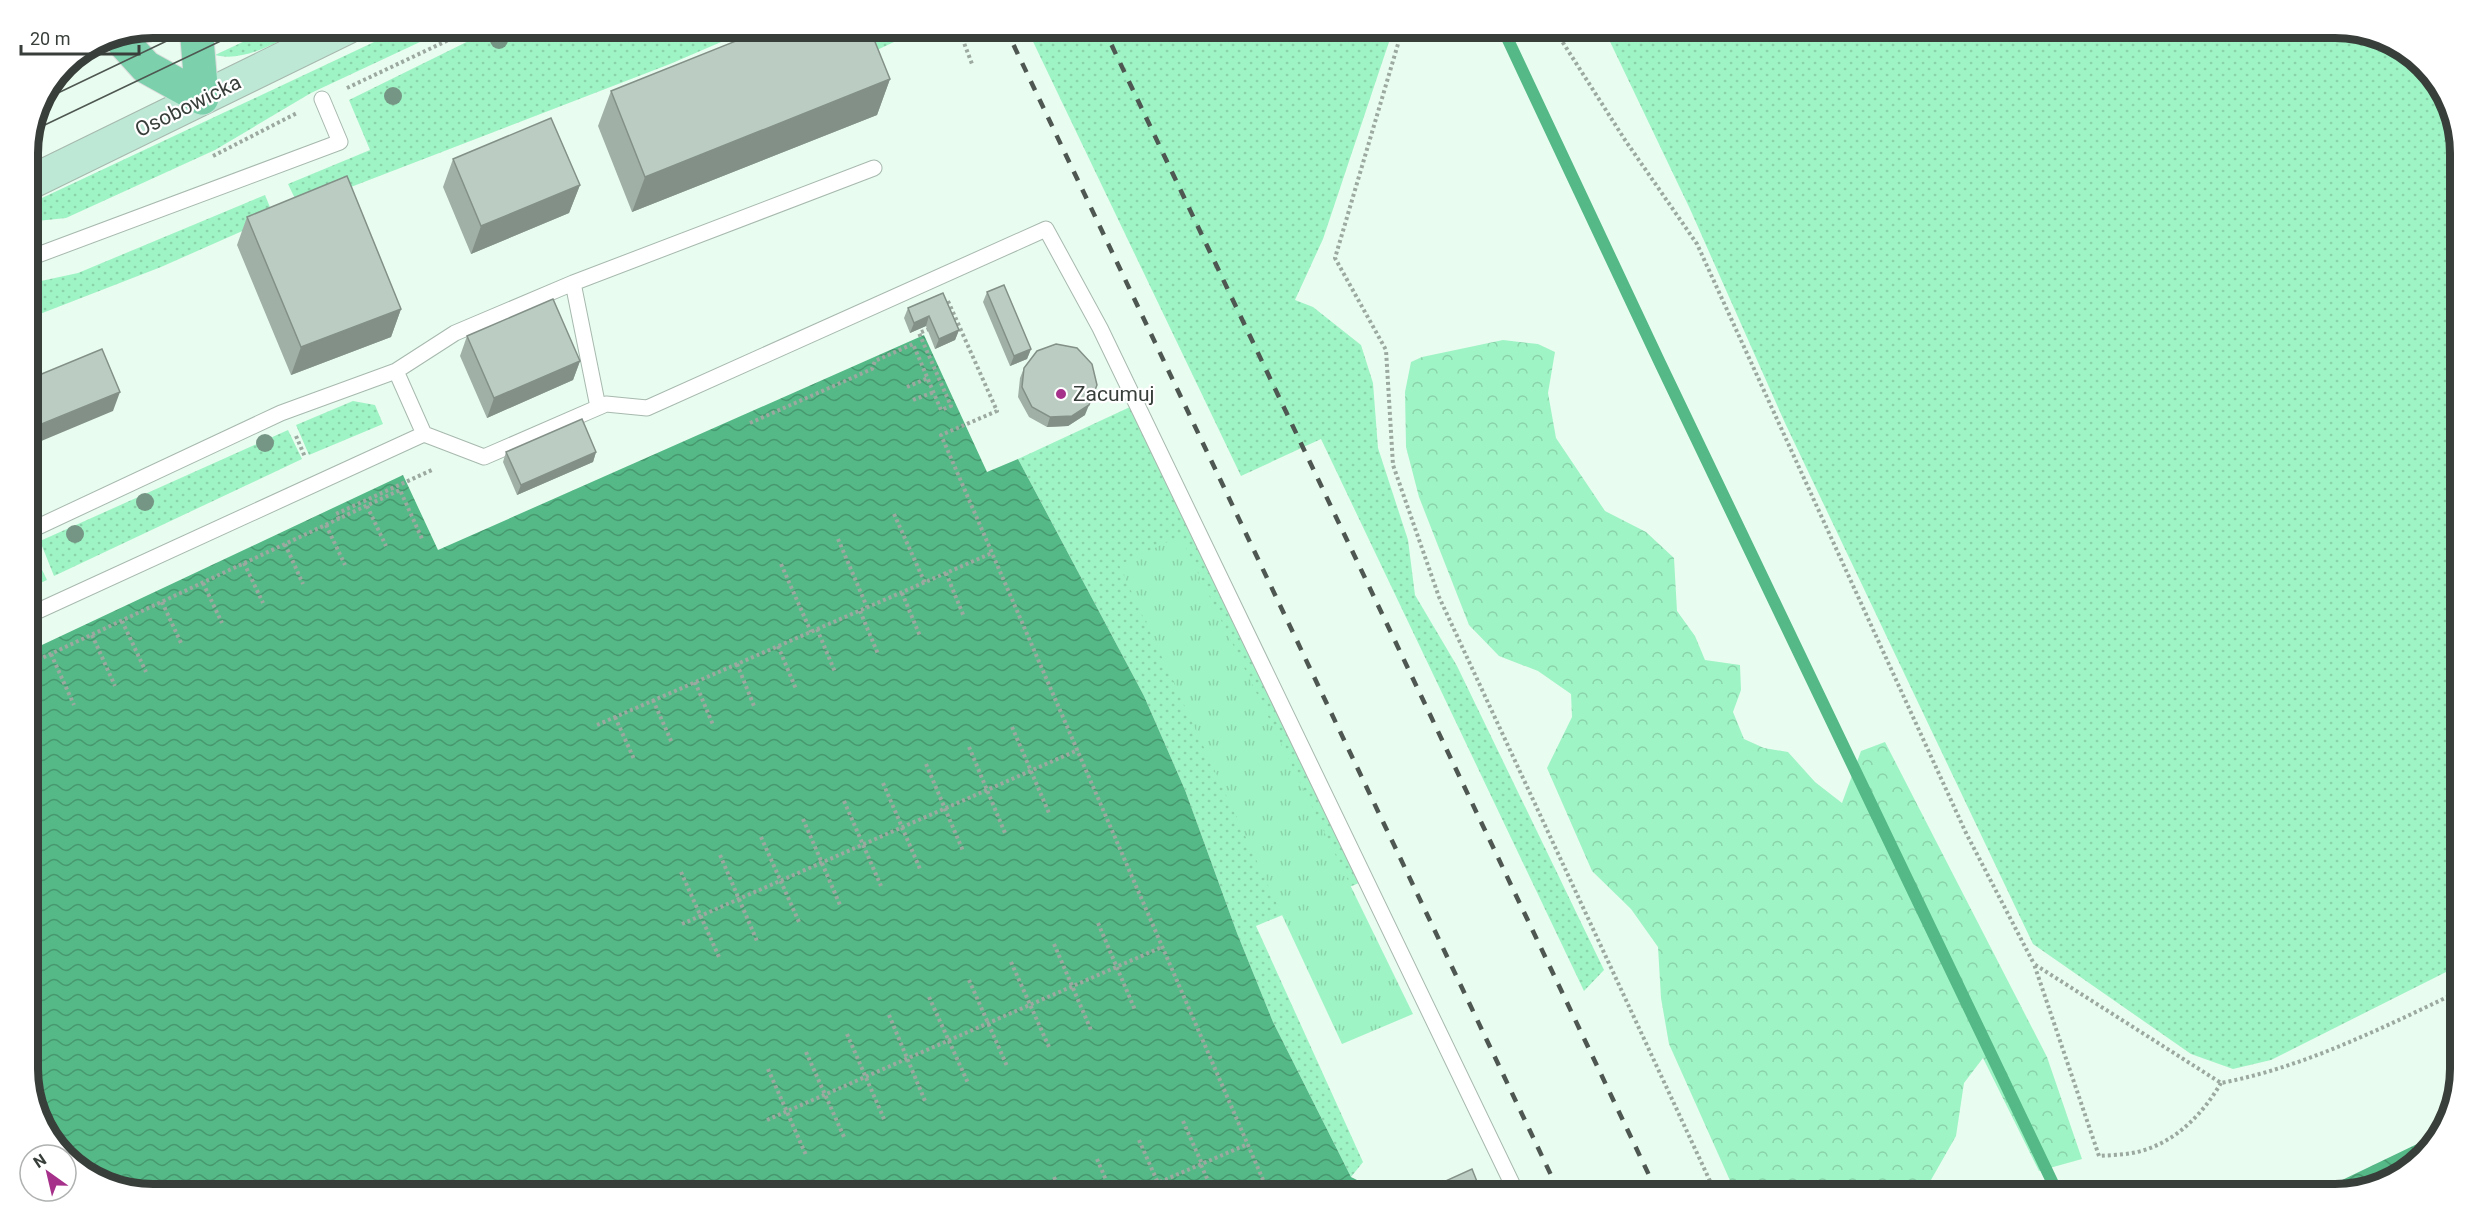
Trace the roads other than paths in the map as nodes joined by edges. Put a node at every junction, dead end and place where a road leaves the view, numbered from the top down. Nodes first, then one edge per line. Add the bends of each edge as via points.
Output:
1 (197, 38) edge
2 (325, 38) edge
3 (122, 41) edge
4 (202, 98) junction
5 (322, 99) road end
6 (874, 168) dead end
7 (38, 179) edge
8 (38, 255) edge
9 (573, 283) junction
10 (396, 371) junction
11 (598, 407) junction
12 (424, 434) junction
13 (38, 527) edge
14 (38, 611) edge
15 (1512, 1184) edge

1 - 4 main road
2 - 4 street, Osobowicka
3 - 4 main road via 146,67
4 - 7 street, Osobowicka
5 - 8 lane via 340,142
6 - 9 lane
9 - 10 lane via 455,333
9 - 11 lane
10 - 12 lane
10 - 13 lane via 286,411
11 - 12 lane via 484,457
11 - 15 lane via 606,404 647,408 1046,228 1105,339
12 - 14 lane

